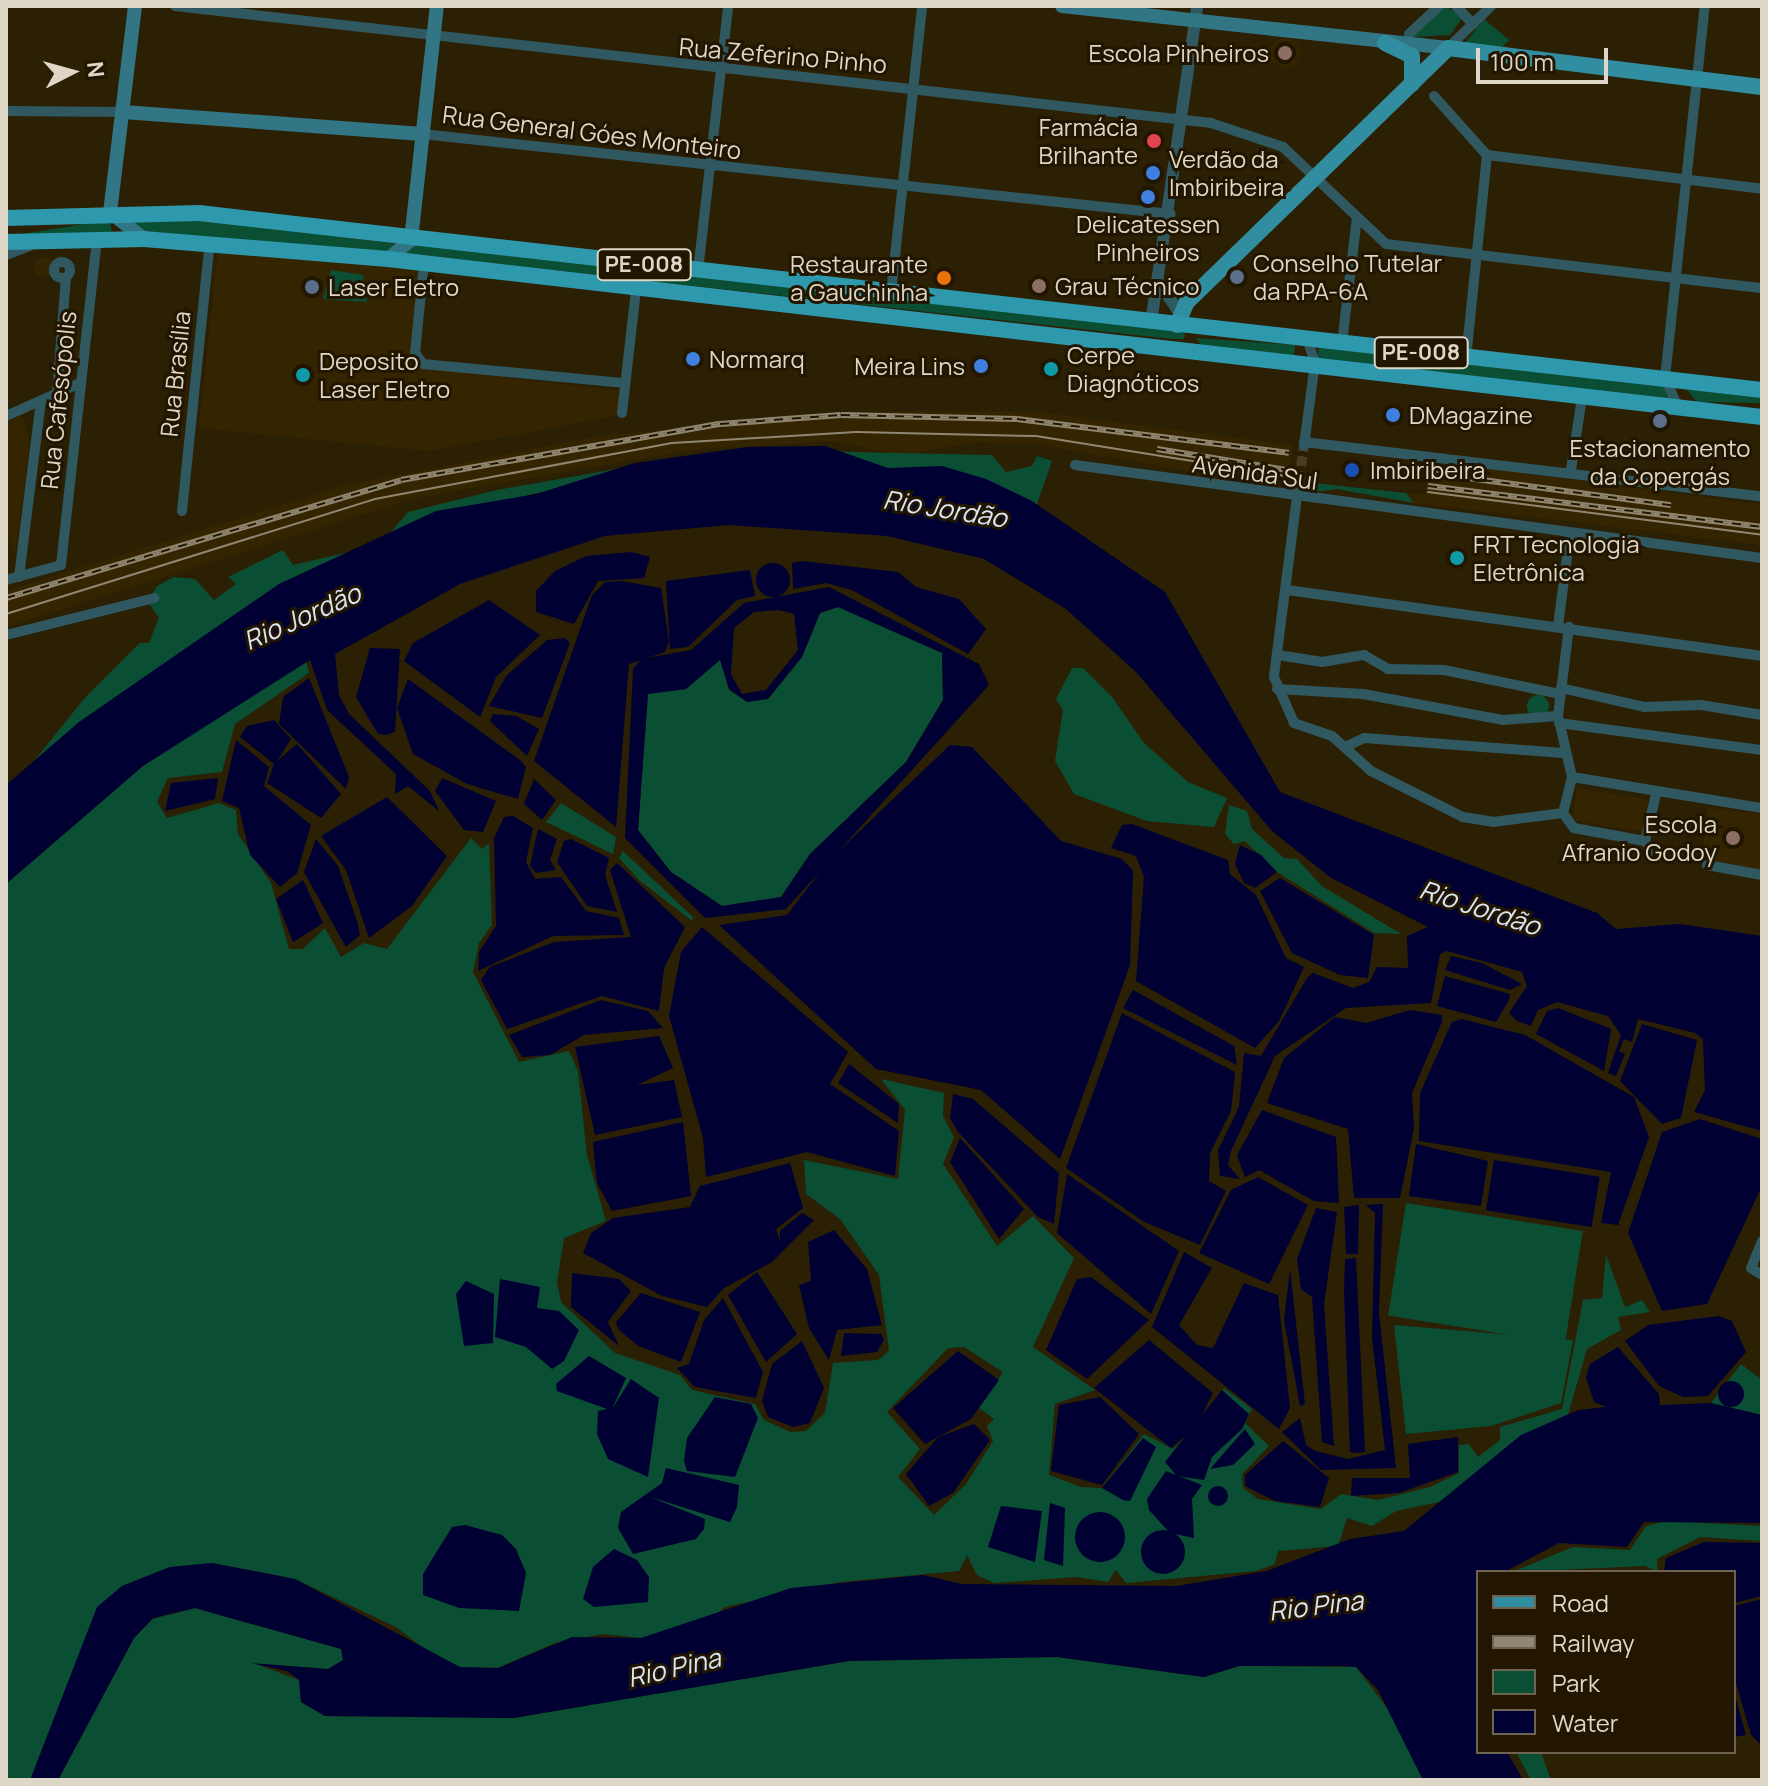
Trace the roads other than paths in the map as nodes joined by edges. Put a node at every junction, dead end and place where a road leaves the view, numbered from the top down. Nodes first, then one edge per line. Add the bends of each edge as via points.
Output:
1 (135, 6) edge
2 (175, 6) edge
3 (437, 6) edge
4 (728, 6) edge
5 (922, 6) edge
6 (1062, 6) edge
7 (1197, 6) edge
8 (1439, 6) edge
9 (1456, 6) edge
10 (1491, 6) edge
11 (1705, 6) edge
12 (1196, 22) junction
13 (1473, 24) junction
14 (1409, 34) dead end
15 (434, 37) junction
16 (1385, 43) junction
17 (1448, 48) junction
18 (720, 70) junction
19 (1699, 79) junction
20 (1411, 85) junction
21 (1762, 87) edge
22 (913, 88) junction
23 (1434, 96) dead end
24 (6, 111) edge
25 (123, 112) junction
26 (1181, 121) junction
27 (422, 134) junction
28 (1487, 155) junction
29 (709, 167) junction
30 (1315, 174) junction
31 (1685, 180) junction
32 (1762, 189) edge
33 (901, 190) junction
34 (110, 212) junction
35 (1171, 214) junction
36 (1357, 217) junction
37 (6, 218) edge
38 (144, 239) junction
39 (97, 240) junction
40 (411, 240) junction
41 (42, 241) junction
42 (6, 242) edge
43 (210, 242) junction
44 (1477, 253) junction
45 (6, 255) edge
46 (388, 259) junction
47 (424, 264) junction
48 (698, 271) junction
49 (66, 277) dead end
50 (1674, 279) junction
51 (1158, 281) junction
52 (1762, 287) edge
53 (636, 290) junction
54 (891, 293) junction
55 (1178, 318) junction
56 (1151, 323) junction
57 (1307, 339) junction
58 (1342, 343) junction
59 (1200, 351) junction
60 (1466, 359) junction
61 (1315, 363) junction
62 (1665, 378) junction
63 (625, 383) junction
64 (78, 384) junction
65 (1762, 390) edge
66 (57, 393) junction
67 (1582, 397) junction
68 (41, 400) junction
69 (1678, 407) junction
70 (1762, 408) edge
71 (1711, 411) junction
72 (622, 413) dead end
73 (6, 416) edge
74 (1762, 417) edge
75 (1075, 465) dead end
76 (1571, 470) junction
77 (1299, 481) tunnel mouth
78 (1762, 497) edge
79 (1297, 499) junction
80 (182, 511) dead end
81 (1570, 533) junction
82 (1762, 558) edge
83 (10, 577) edge
84 (1287, 590) junction
85 (154, 598) dead end
86 (1563, 626) junction
87 (6, 635) edge
88 (1278, 655) junction
89 (1762, 656) edge
90 (1277, 689) junction
91 (1561, 691) junction
92 (1762, 715) edge
93 (1558, 720) junction
94 (1364, 738) junction
95 (1347, 746) junction
96 (1762, 750) edge
97 (1562, 753) junction
98 (1359, 758) junction
99 (1572, 777) junction
100 (1656, 794) junction
101 (1762, 808) edge
102 (1563, 813) junction
103 (1645, 841) junction
104 (1655, 854) dead end
105 (1707, 865) dead end
106 (1762, 875) edge
107 (1762, 1241) edge
108 (1757, 1272) edge

1 - 25 main road
2 - 15 street, Rua Zeferino Pinho
3 - 15 main road
4 - 18 street
5 - 22 street
6 - 12 main road
7 - 12 street
8 - 14 street
9 - 13 street
10 - 13 street
11 - 19 street
12 - 16 main road
12 - 26 street
13 - 17 street
15 - 18 street, Rua Zeferino Pinho
15 - 27 main road
16 - 17 main road
16 - 20 main road via 1412,56
17 - 19 main road
17 - 20 main road
18 - 22 street, Rua Zeferino Pinho
18 - 29 street
19 - 21 main road
19 - 31 street
20 - 30 main road
22 - 26 street, Rua Zeferino Pinho
22 - 33 street
23 - 28 street
24 - 25 street, Rua General Góes Monteiro
25 - 27 main road, Rua General Góes Monteiro
25 - 34 main road
26 - 30 street, Rua Zeferino Pinho via 1267,138
26 - 35 street
27 - 29 street, Rua General Góes Monteiro
27 - 40 main road
28 - 31 street
28 - 44 street
29 - 33 street, Rua General Góes Monteiro
29 - 48 street
30 - 36 street, Rua Zeferino Pinho
30 - 55 main road
31 - 32 street
31 - 50 street
33 - 35 street, Rua General Góes Monteiro
33 - 54 street
34 - 37 highway, PE-008
34 - 38 main road
34 - 40 highway, PE-008 via 199,213
35 - 51 street
36 - 44 street, Rua Zeferino Pinho via 1386,244
36 - 58 street
38 - 39 highway, PE-008
38 - 43 highway, PE-008
39 - 41 highway, PE-008
39 - 64 street, Rua Cafesópolis
40 - 46 main road
40 - 48 highway, PE-008
41 - 42 highway, PE-008
41 - 45 street
43 - 46 highway, PE-008
43 - 80 street, Rua Brasília
44 - 50 street, Rua Zeferino Pinho
44 - 60 street
46 - 47 highway, PE-008
47 - 53 highway, PE-008
47 - 63 street via 419,362
48 - 54 highway, PE-008
49 - 66 street
50 - 52 street, Rua Zeferino Pinho
50 - 62 street
51 - 55 street
51 - 56 street
53 - 59 highway, PE-008
53 - 63 street
54 - 56 highway, PE-008
55 - 56 highway, PE-008
55 - 57 highway, PE-008
55 - 59 highway
57 - 58 highway, PE-008
57 - 61 street
58 - 60 highway, PE-008
59 - 61 highway, PE-008
60 - 62 highway, PE-008
61 - 67 highway, PE-008
61 - 76 street, Avenida Sul via 1304,444
62 - 65 highway, PE-008
62 - 69 street
63 - 72 street
64 - 66 street
64 - 83 street, Rua Cafesópolis via 61,565
66 - 68 street
67 - 69 highway, PE-008
67 - 76 street
68 - 73 street
68 - 83 street
69 - 71 highway, PE-008
70 - 71 highway
71 - 74 highway, PE-008
75 - 79 street, Avenida Sul
76 - 78 street, Avenida Sul
77 - 79 street
79 - 81 street, Avenida Sul
79 - 84 street
81 - 82 street, Avenida Sul
81 - 86 street
84 - 86 street
84 - 88 street
85 - 87 street
86 - 89 street
86 - 91 street
88 - 90 street
88 - 91 street via 1322,662 1364,655 1388,669 1444,670
90 - 93 street via 1363,694 1503,720
90 - 95 street via 1294,723
91 - 92 street via 1644,707 1701,705
91 - 93 street
93 - 96 street
93 - 97 street
94 - 95 street
94 - 97 street
94 - 98 street
95 - 98 street
97 - 99 street
98 - 102 street via 1468,819
99 - 100 street
99 - 102 street
100 - 101 street
100 - 103 street
102 - 103 street via 1574,828
103 - 104 street
105 - 106 street
107 - 108 street

